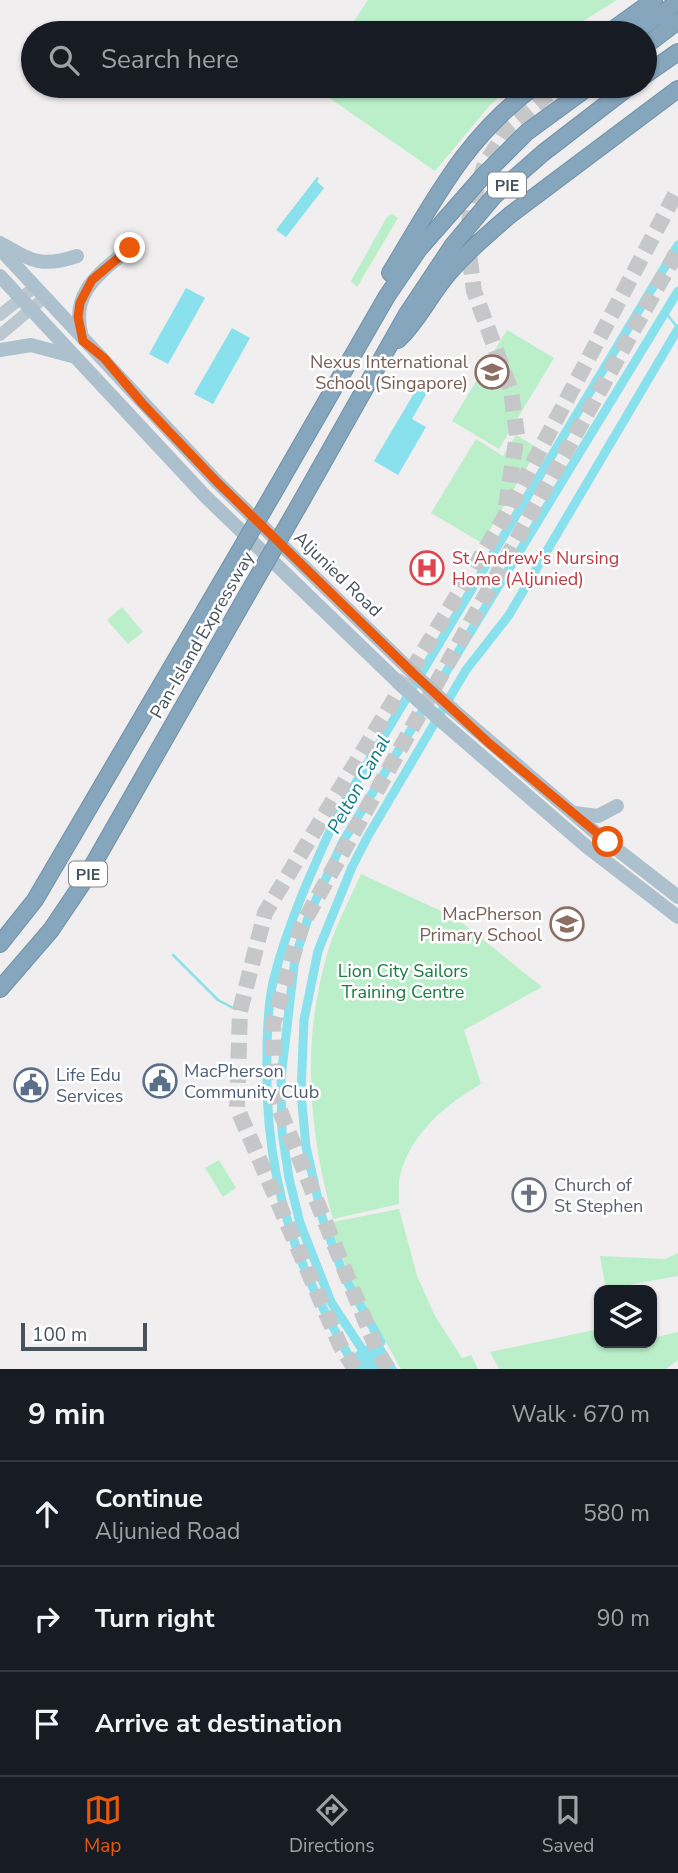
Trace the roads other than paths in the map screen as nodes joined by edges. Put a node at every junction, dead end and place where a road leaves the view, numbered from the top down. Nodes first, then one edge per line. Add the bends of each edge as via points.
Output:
1 (654, 0) edge
2 (678, 2) edge
3 (625, 21) edge
4 (651, 21) edge
5 (678, 21) edge
6 (657, 37) edge
7 (678, 52) edge
8 (657, 67) edge
9 (678, 89) edge
10 (518, 98) edge
11 (574, 98) edge
12 (614, 98) edge
13 (0, 243) edge
14 (0, 248) edge
15 (130, 248) dead end
16 (77, 256) dead end
17 (0, 276) edge
18 (40, 293) junction
19 (387, 296) junction
20 (20, 299) junction
21 (31, 310) junction
22 (415, 312) junction
23 (0, 315) edge
24 (0, 335) edge
25 (83, 341) junction
26 (0, 350) edge
27 (74, 357) junction
28 (617, 806) dead end
29 (572, 813) junction
30 (678, 897) edge
31 (678, 917) edge
32 (0, 944) edge
33 (0, 989) edge

1 - 3 highway
2 - 4 highway
5 - 6 highway
7 - 8 highway
9 - 22 highway via 510,215
10 - 19 highway via 487,127 439,188 387,277
11 - 19 highway, Pan-Island Expressway / PIE via 527,132 484,175 419,249
12 - 22 highway, PIE via 494,196 453,245
13 - 16 main road via 42,264
14 - 18 main road, Aljunied Road
15 - 25 main road via 92,280 84,295 78,317
17 - 20 main road, Aljunied Road
18 - 20 main road
18 - 21 main road
18 - 25 main road, Aljunied Road
19 - 32 highway, Pan-Island Expressway / PIE, bridge via 35,900
20 - 21 main road, Aljunied Road
20 - 23 main road
21 - 24 main road
21 - 27 main road, Aljunied Road
22 - 33 highway, Pan-Island Expressway / PIE, bridge via 415,324 387,351 82,884 51,930
25 - 29 main road, Aljunied Road, bridge via 104,358 217,482 414,674
26 - 27 main road via 30,345
27 - 31 main road, Aljunied Road, bridge via 205,496 402,686 586,846
28 - 29 main road via 598,816
29 - 30 main road, Aljunied Road

